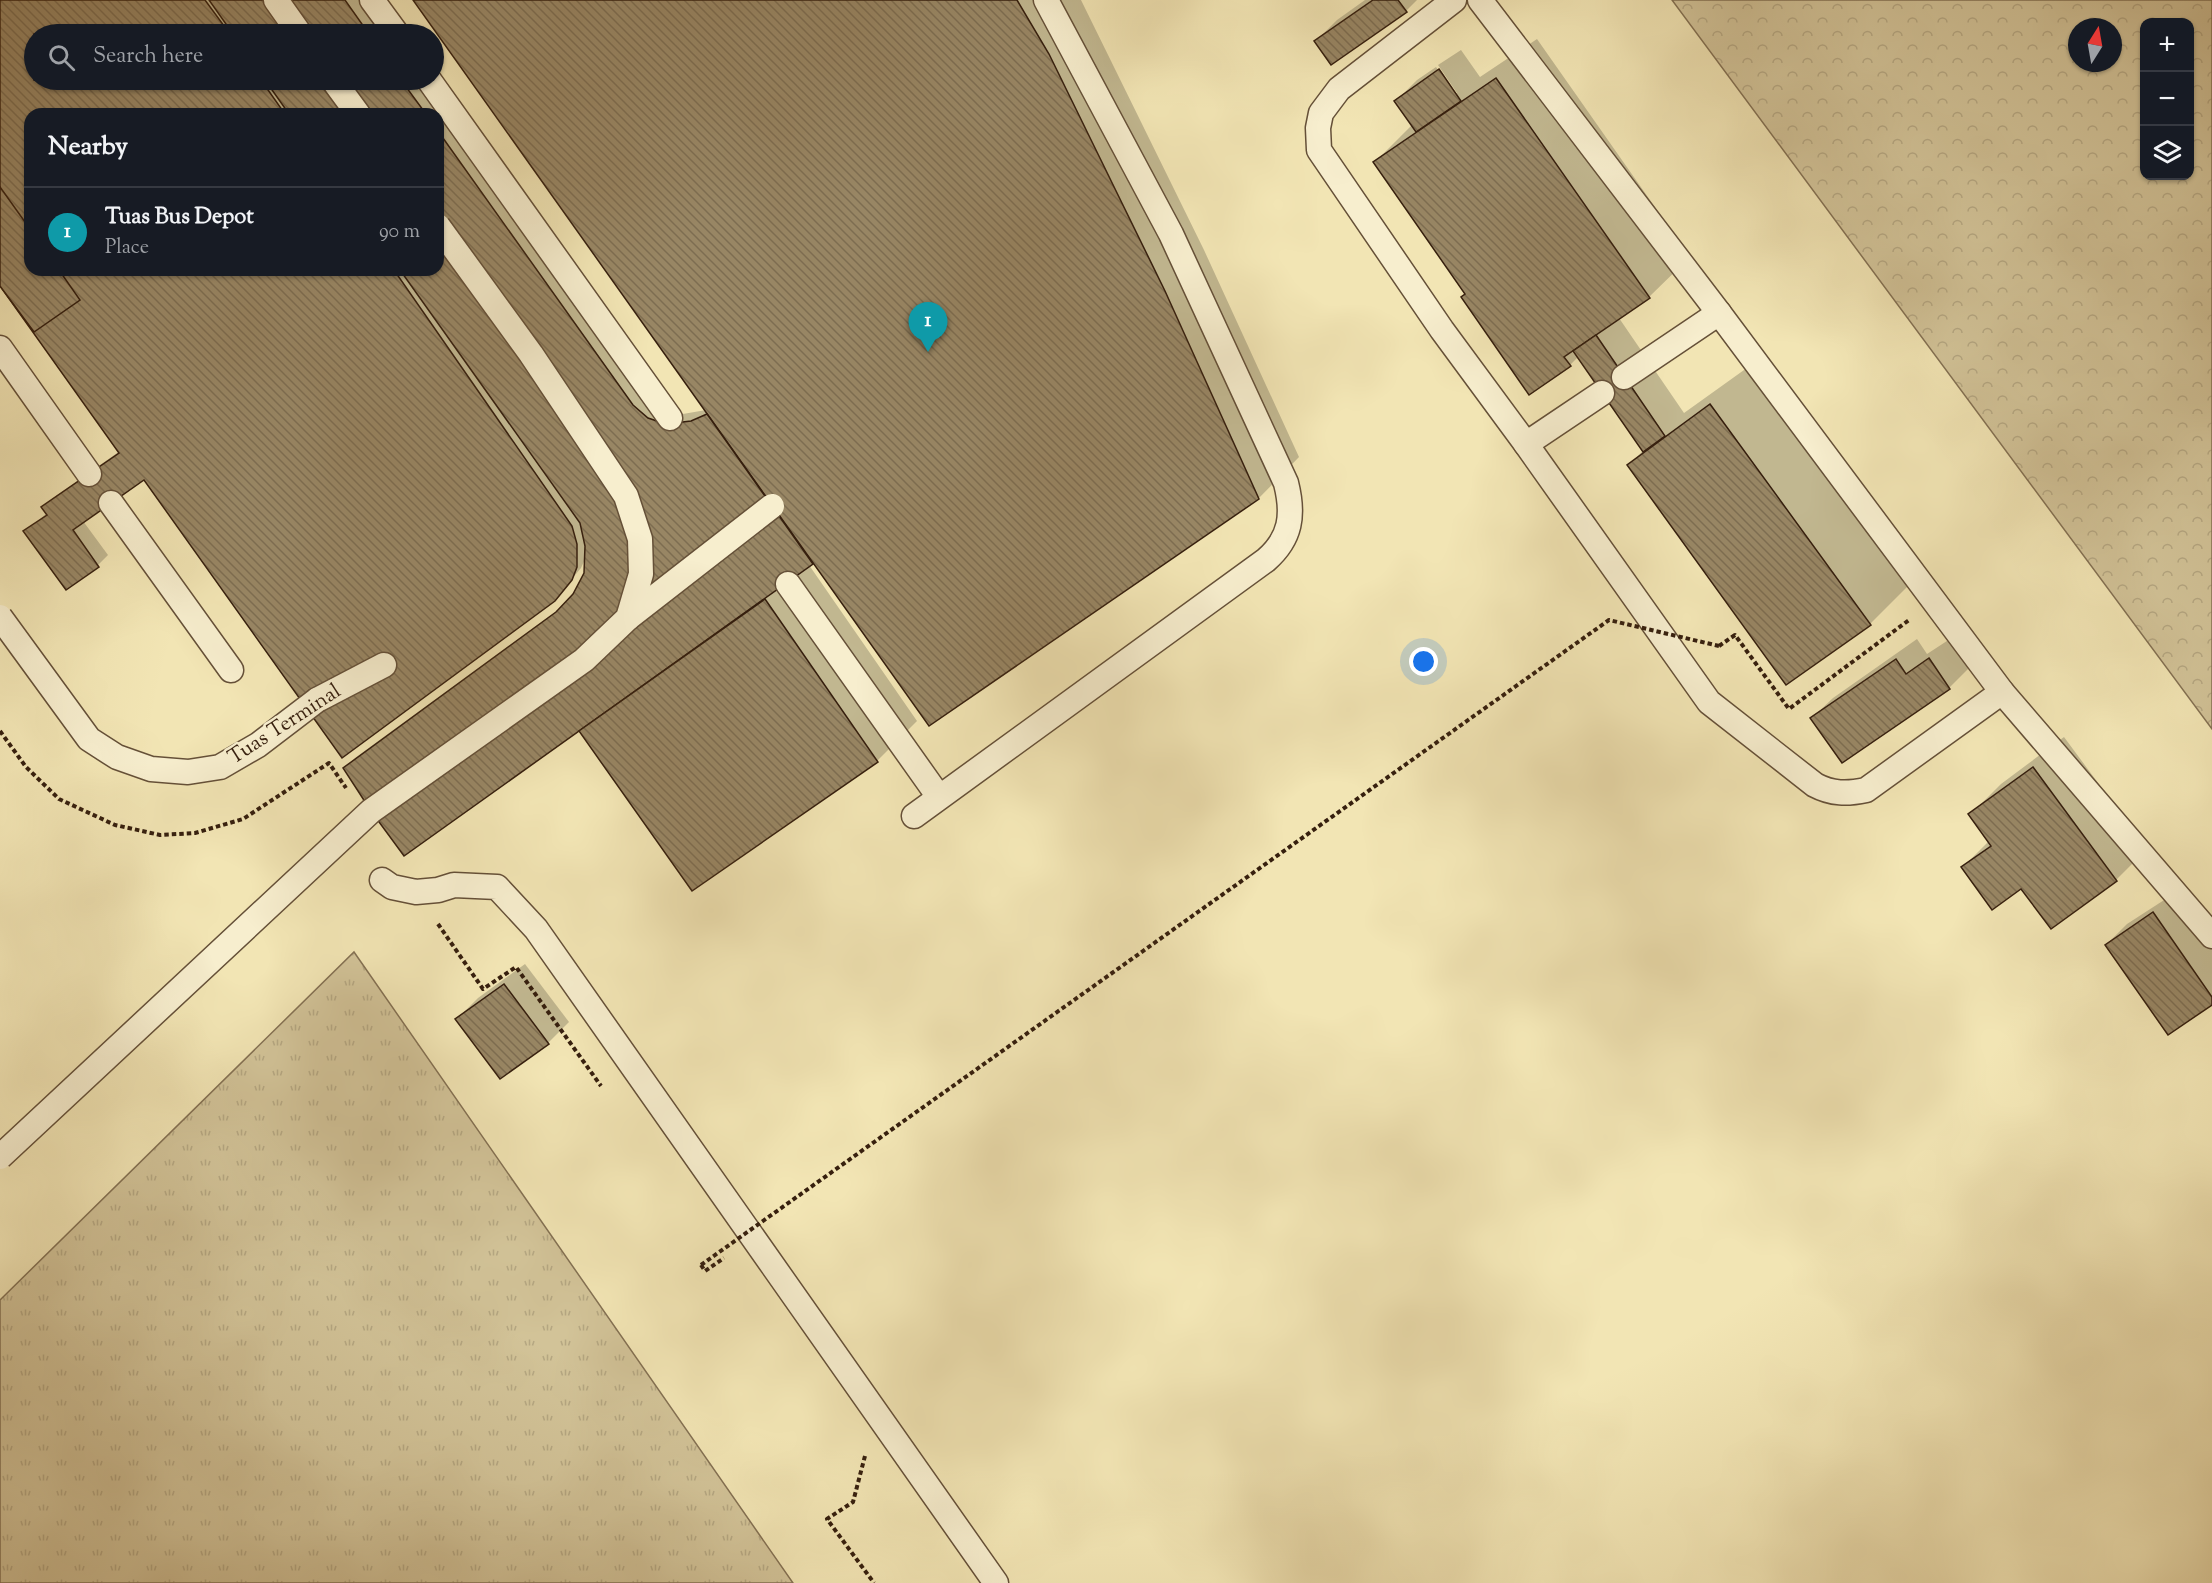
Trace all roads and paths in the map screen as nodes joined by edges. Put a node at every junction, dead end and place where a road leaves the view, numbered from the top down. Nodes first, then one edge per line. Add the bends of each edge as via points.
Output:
1 (276, 0) edge
2 (372, 0) edge
3 (1046, 0) edge
4 (1454, 0) edge
5 (1480, 0) edge
6 (293, 24) edge
7 (390, 24) edge
8 (340, 90) edge
9 (436, 90) edge
10 (354, 108) edge
11 (444, 234) edge
12 (1719, 313) junction
13 (0, 348) edge
14 (1624, 377) dead end
15 (1602, 393) dead end
16 (670, 418) dead end
17 (1527, 444) junction
18 (89, 474) dead end
19 (111, 503) dead end
20 (772, 506) dead end
21 (788, 584) dead end
22 (1935, 601) junction
23 (0, 617) edge
24 (628, 618) junction
25 (384, 665) dead end
26 (231, 670) dead end
27 (2002, 692) junction
28 (0, 731) edge
29 (349, 793) dead end
30 (939, 797) junction
31 (914, 816) dead end
32 (382, 880) dead end
33 (416, 892) junction
34 (2212, 936) edge
35 (606, 1093) dead end
36 (0, 1157) edge
37 (717, 1248) dead end
38 (724, 1258) junction
39 (731, 1267) dead end
40 (866, 1455) dead end
41 (874, 1583) edge
42 (996, 1583) edge

1 - 6 lane
2 - 7 lane
3 - 30 lane via 1181,255 1286,483 1291,503 1289,525 1280,548 1266,560
4 - 17 lane via 1339,89 1321,113 1319,150 1442,330
5 - 12 lane
8 - 10 lane
9 - 16 lane
11 - 24 lane, bridge via 531,354 626,496 640,540 641,574
12 - 14 lane
12 - 22 lane
13 - 18 lane
15 - 17 lane
17 - 27 lane via 1709,702 1815,785 1827,791 1866,790
19 - 26 lane
20 - 24 lane, bridge
21 - 30 lane
22 - 27 lane
22 - 38 path, bridge via 1789,709 1735,635 1719,646 1609,620 701,1265 705,1271
23 - 25 lane, Tuas Terminal, bridge via 89,739 117,757 151,769 188,772 220,767 258,745 317,700
24 - 36 lane, bridge via 584,660 371,811
27 - 34 lane
28 - 29 path via 26,767 59,799 115,825 160,834 195,833 243,819 329,763
30 - 31 lane
32 - 33 lane via 392,887
33 - 35 path via 483,989 516,967
33 - 42 lane via 454,885 497,887 536,929
37 - 38 path
38 - 39 path
40 - 41 path via 853,1503 827,1519

